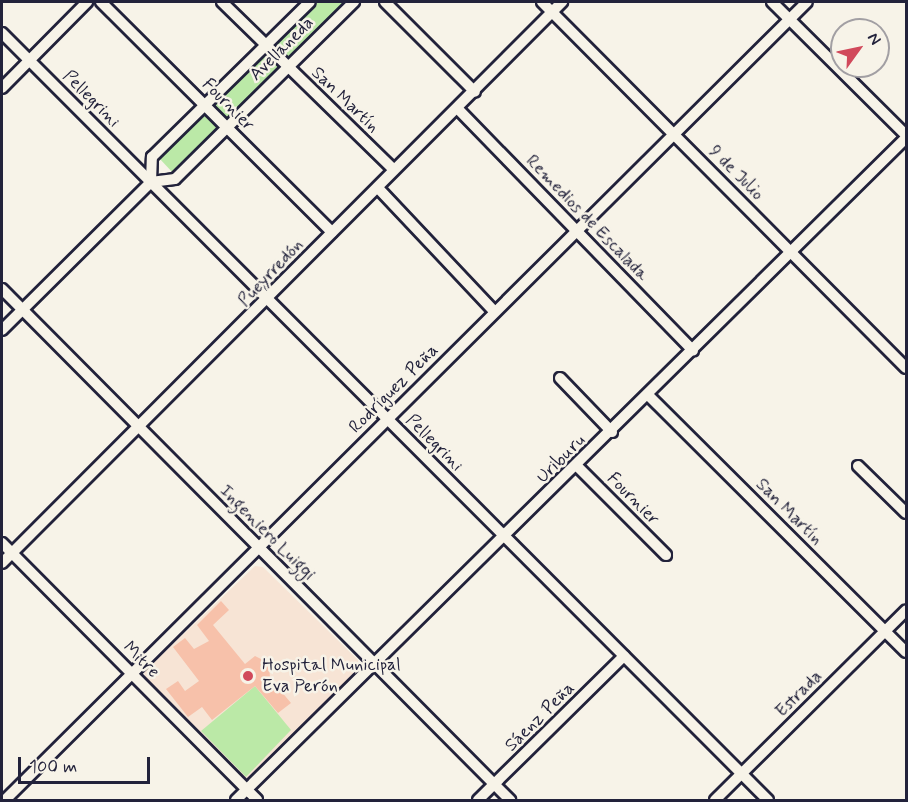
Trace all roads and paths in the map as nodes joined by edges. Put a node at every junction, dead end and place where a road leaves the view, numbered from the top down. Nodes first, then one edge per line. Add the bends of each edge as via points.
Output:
1 (87, 2) edge
2 (101, 2) edge
3 (222, 2) edge
4 (309, 2) edge
5 (354, 2) edge
6 (385, 2) edge
7 (542, 2) edge
8 (562, 2) edge
9 (772, 2) edge
10 (807, 2) edge
11 (552, 11) junction
12 (789, 19) junction
13 (2, 33) edge
14 (266, 45) junction
15 (29, 61) junction
16 (288, 67) junction
17 (2, 88) edge
18 (475, 92) junction
19 (205, 105) junction
20 (458, 109) junction
21 (227, 128) junction
22 (673, 134) junction
23 (906, 136) edge
24 (394, 170) junction
25 (151, 182) junction
26 (378, 188) junction
27 (576, 231) junction
28 (332, 232) junction
29 (792, 252) junction
30 (2, 289) edge
31 (269, 301) junction
32 (22, 310) junction
33 (495, 312) junction
34 (2, 330) edge
35 (693, 351) junction
36 (906, 368) edge
37 (560, 378) dead end
38 (648, 395) junction
39 (387, 419) junction
40 (140, 429) junction
41 (612, 432) junction
42 (577, 466) junction
43 (858, 466) dead end
44 (906, 513) edge
45 (505, 538) junction
46 (2, 543) edge
47 (258, 548) junction
48 (11, 553) junction
49 (666, 555) dead end
50 (2, 563) edge
51 (906, 610) edge
52 (885, 632) junction
53 (906, 652) edge
54 (624, 656) junction
55 (376, 667) junction
56 (130, 671) junction
57 (742, 775) junction
58 (494, 785) junction
59 (246, 790) junction
60 (5, 801) edge
61 (236, 801) edge
62 (257, 801) edge
63 (478, 801) edge
64 (510, 801) edge
65 (715, 801) edge
66 (768, 801) edge

1 - 15 street
2 - 19 street, Fournier
3 - 14 street, San Martín
4 - 14 street, Avellaneda
5 - 16 street, Avellaneda
6 - 18 street
7 - 11 street, 9 de Julio
8 - 11 street, Pueyrredón
9 - 12 street
10 - 12 street, Rodríguez Peña
11 - 18 street, Pueyrredón
11 - 22 street, 9 de Julio
12 - 22 street, Rodríguez Peña
12 - 23 street
13 - 15 street, Pellegrini
14 - 16 street, San Martín
14 - 19 street, Avellaneda
15 - 17 street
15 - 25 street, Pellegrini
16 - 21 street, Avellaneda
16 - 24 street, San Martín
18 - 20 street, Pueyrredón
19 - 21 street, Fournier
19 - 25 street, Avellaneda via 152,157
20 - 24 street, Pueyrredón
20 - 27 street, Remedios de Escalada
21 - 25 street, Avellaneda via 175,179
21 - 28 street, Fournier
22 - 27 street, Rodríguez Peña
22 - 29 street, 9 de Julio
23 - 29 street, Uriburu
24 - 26 street, Pueyrredón
25 - 31 street, Pellegrini
25 - 32 street
26 - 28 street, Pueyrredón
26 - 33 street
27 - 33 street, Rodríguez Peña
27 - 35 street, Remedios de Escalada
28 - 31 street, Pueyrredón
29 - 35 street, Uriburu
29 - 36 street, 9 de Julio
30 - 32 street, Ingeniero Luiggi
31 - 39 street, Pellegrini
31 - 40 street, Pueyrredón
32 - 34 street
32 - 40 street, Ingeniero Luiggi
33 - 39 street, Rodríguez Peña
35 - 38 street, Uriburu
37 - 41 street
38 - 41 street, Uriburu
38 - 52 street, San Martín
39 - 45 street, Pellegrini
39 - 47 street, Rodríguez Peña
40 - 47 street, Ingeniero Luiggi
40 - 48 street, Pueyrredón
41 - 42 street, Uriburu
42 - 45 street, Uriburu
42 - 49 street, Fournier
43 - 44 street
45 - 54 street, Pellegrini
45 - 55 street, Uriburu
46 - 48 street, Mitre
47 - 55 street, Ingeniero Luiggi
47 - 56 street, Rodríguez Peña
48 - 50 street, Pueyrredón
48 - 56 street, Mitre
51 - 52 street, Estrada
52 - 53 street, San Martín
52 - 57 street, Estrada
54 - 57 street, Pellegrini
54 - 58 street, Sáenz Peña
55 - 58 street, Ingeniero Luiggi
55 - 59 street, Uriburu
56 - 59 street, Mitre
56 - 60 street, Rodríguez Peña
57 - 65 street, Estrada
57 - 66 street, Pellegrini
58 - 63 street, Sáenz Peña
58 - 64 street, Ingeniero Luiggi
59 - 61 street, Uriburu
59 - 62 street, Mitre

